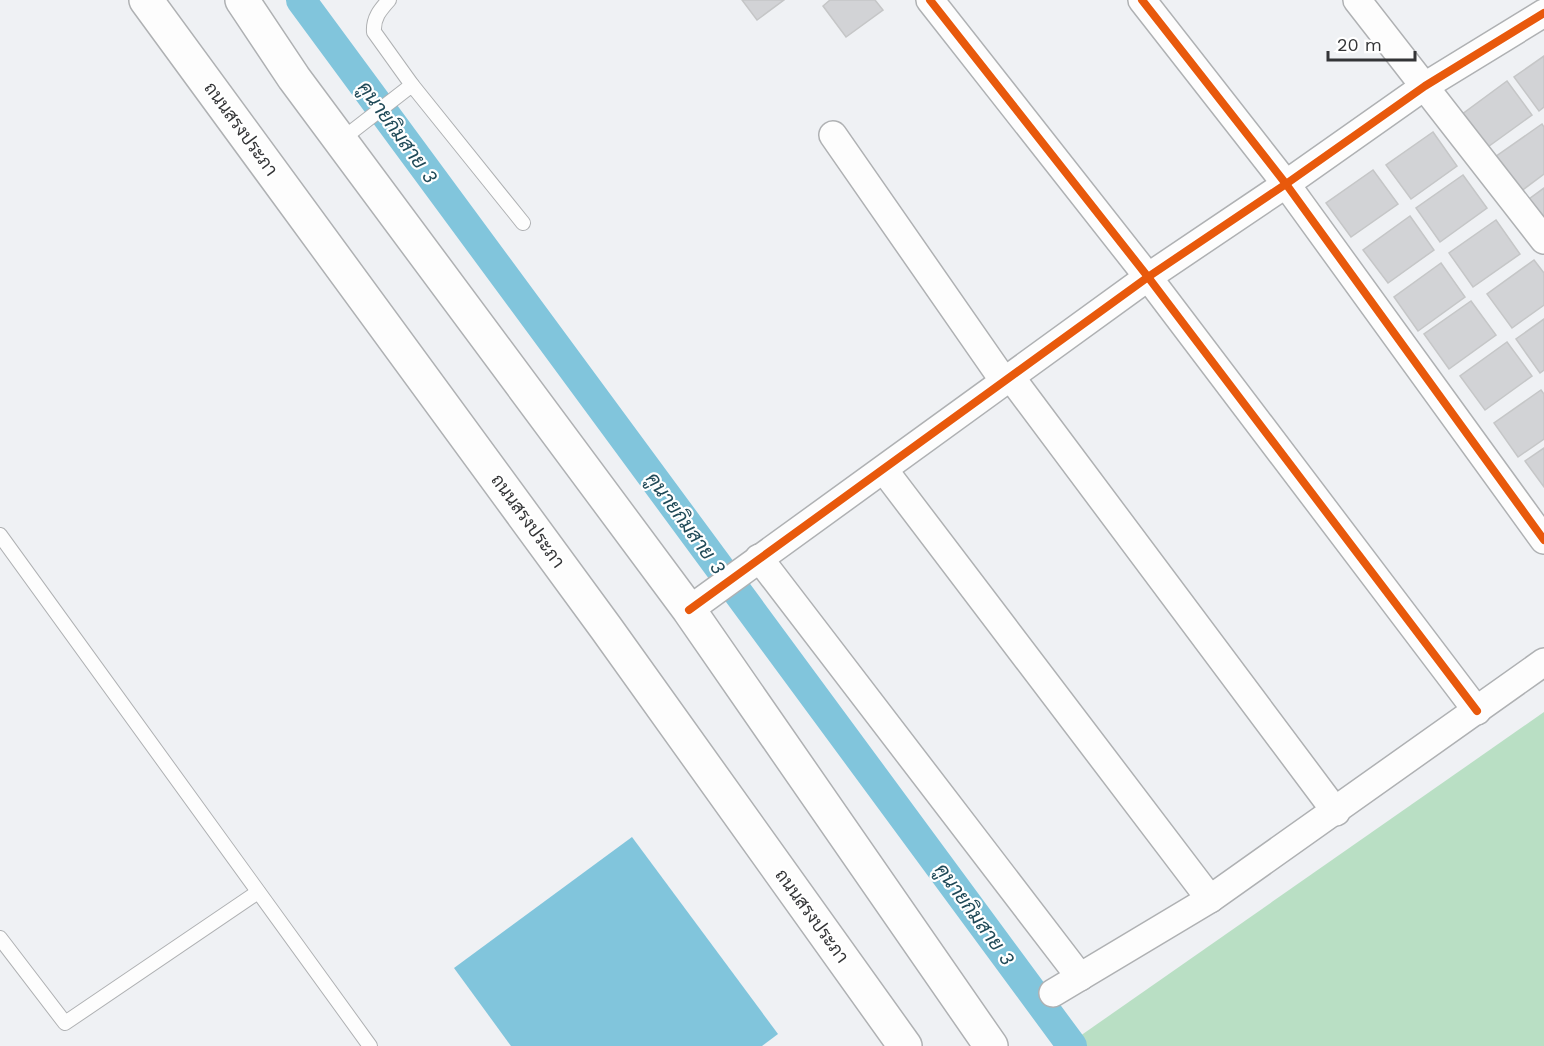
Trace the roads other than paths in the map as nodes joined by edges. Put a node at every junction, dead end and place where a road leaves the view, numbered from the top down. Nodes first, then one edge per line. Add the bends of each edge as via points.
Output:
1 (146, 0) edge
2 (242, 0) edge
3 (389, 0) edge
4 (930, 0) edge
5 (1142, 0) edge
6 (1357, 0) edge
7 (1544, 13) edge
8 (412, 85) junction
9 (1425, 86) junction
10 (353, 130) junction
11 (833, 135) dead end
12 (1286, 184) junction
13 (523, 223) dead end
14 (1544, 240) edge
15 (1148, 277) junction
16 (1007, 378) junction
17 (884, 470) junction
18 (0, 535) edge
19 (1544, 540) edge
20 (754, 562) junction
21 (700, 602) junction
22 (1544, 662) edge
23 (1477, 711) junction
24 (1336, 812) junction
25 (258, 892) junction
26 (1210, 899) junction
27 (0, 938) edge
28 (1080, 977) junction
29 (1053, 993) dead end
30 (370, 1046) edge
31 (905, 1046) edge
32 (991, 1046) edge

1 - 31 main road, ถนนสรงประภา via 606,627
2 - 10 main road via 294,78
3 - 8 lane via 373,24 374,33
4 - 15 street
5 - 12 street
6 - 9 street
7 - 9 street
8 - 10 lane
8 - 13 lane
9 - 12 street
9 - 14 street
10 - 21 main road
11 - 16 street
12 - 15 street
12 - 19 street
15 - 16 street
15 - 23 street
16 - 17 street
16 - 24 street
17 - 20 street
17 - 26 street
18 - 25 lane
20 - 21 street
20 - 28 street
21 - 32 main road
22 - 23 street
23 - 24 street
24 - 26 street
25 - 27 lane via 65,1023
25 - 30 lane
26 - 28 street
28 - 29 street

